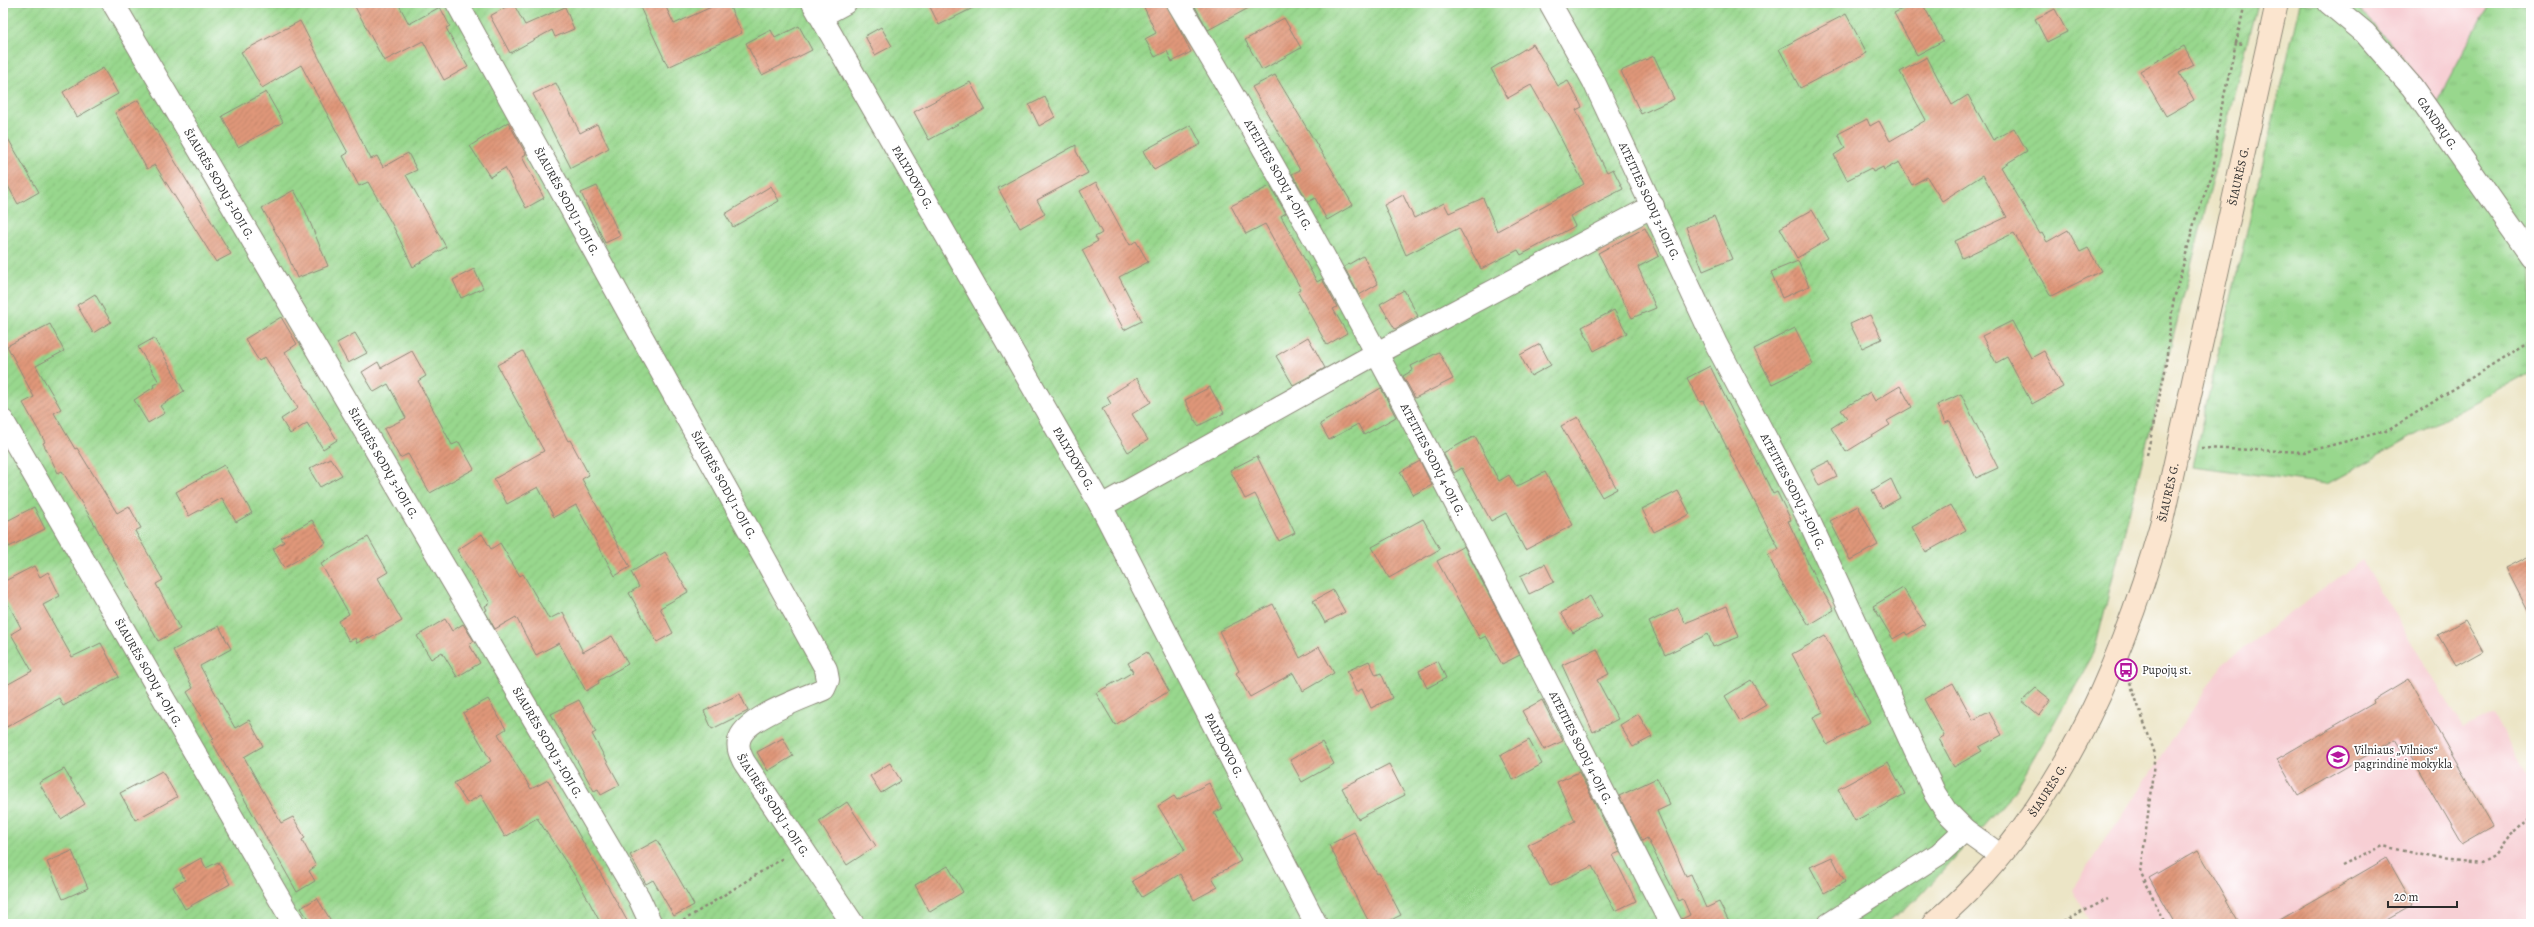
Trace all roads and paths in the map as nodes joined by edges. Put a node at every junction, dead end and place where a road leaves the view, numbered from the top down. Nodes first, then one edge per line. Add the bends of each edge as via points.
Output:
1 (113, 3) edge
2 (457, 3) edge
3 (845, 3) edge
4 (1178, 3) edge
5 (1550, 3) edge
6 (2245, 3) edge
7 (2277, 3) edge
8 (2329, 3) edge
9 (817, 10) edge
10 (2236, 43) junction
11 (2267, 49) junction
12 (1653, 206) junction
13 (2531, 256) edge
14 (2531, 340) edge
15 (1377, 353) junction
16 (3, 421) edge
17 (2179, 447) junction
18 (2147, 455) dead end
19 (1101, 506) junction
20 (2128, 675) dead end
21 (2531, 816) edge
22 (1965, 830) junction
23 (2000, 854) junction
24 (809, 859) junction
25 (2342, 866) dead end
26 (2108, 899) dead end
27 (294, 924) edge
28 (651, 924) edge
29 (678, 924) edge
30 (853, 924) edge
31 (1316, 924) edge
32 (1671, 924) edge
33 (1829, 924) edge
34 (1933, 924) edge
35 (2058, 924) edge
36 (2165, 924) edge

1 - 28 street, ŠIAURĖS SODŲ 3-IOJI G. via 635,891
2 - 24 street, ŠIAURĖS SODŲ 1-OJI G. via 826,669 828,680 824,689 753,722 742,732 739,741 739,750 744,762
3 - 9 street
4 - 15 street, ATEITIES SODŲ 4-OJI G. via 1222,75
5 - 12 street, ATEITIES SODŲ 3-IOJI G. via 1594,82
6 - 10 path
7 - 11 main road, ŠIAURĖS G.
8 - 13 street, GANDRŲ G. via 2366,33 2412,87
9 - 19 street, PALYDOVO G.
10 - 11 path
10 - 18 path via 2220,114 2213,172 2195,220 2173,303 2165,371
11 - 17 main road, ŠIAURĖS G.
12 - 15 street
12 - 22 street, ATEITIES SODŲ 3-IOJI G. via 1716,344 1806,514 1935,794 1946,811
14 - 17 path via 2389,430 2306,452
15 - 19 street
15 - 32 street, ATEITIES SODŲ 4-OJI G.
16 - 27 street, ŠIAURĖS SODŲ 4-OJI G.
17 - 23 main road, ŠIAURĖS G. via 2143,589 2123,646 2073,748 2033,811
19 - 31 street, PALYDOVO G.
20 - 36 path via 2155,754 2141,873
21 - 25 path via 2508,837 2494,856 2482,863 2440,859 2382,846
22 - 23 street, ATEITIES SODŲ 3-IOJI G.
22 - 33 street via 1939,854
23 - 34 main road, ŠIAURĖS G. via 1964,895
24 - 29 path via 797,855 785,857
24 - 30 street, ŠIAURĖS SODŲ 1-OJI G.
26 - 35 path

